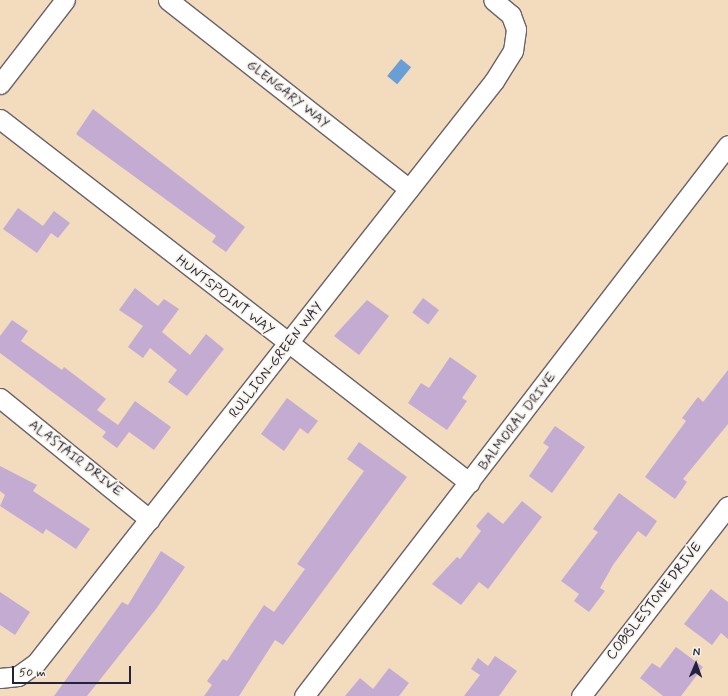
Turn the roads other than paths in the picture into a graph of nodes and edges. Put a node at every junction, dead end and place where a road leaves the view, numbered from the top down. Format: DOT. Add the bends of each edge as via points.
graph roads {
  1 [pos="65,0"];
  2 [pos="168,0"];
  3 [pos="493,0"];
  4 [pos="0,84"];
  5 [pos="0,119"];
  6 [pos="728,145"];
  7 [pos="409,189"];
  8 [pos="288,344"];
  9 [pos="0,398"];
  10 [pos="470,483"];
  11 [pos="728,506"];
  12 [pos="150,520"];
  13 [pos="0,678"];
  14 [pos="304,696"];
  15 [pos="581,696"];
  1 -- 4 [label="street"];
  2 -- 7 [label="street, GLENGARY WAY"];
  3 -- 7 [label="street, RULLION-GREEN WAY" via="511,15 516,29 508,60"];
  5 -- 8 [label="street, HUNTSPOINT WAY"];
  6 -- 10 [label="street, BALMORAL DRIVE"];
  7 -- 8 [label="street, RULLION-GREEN WAY"];
  8 -- 10 [label="street, HUNTSPOINT WAY"];
  8 -- 12 [label="street, RULLION-GREEN WAY"];
  9 -- 12 [label="street, ALASTAIR DRIVE"];
  10 -- 14 [label="street, BALMORAL DRIVE"];
  11 -- 15 [label="street, COBBLESTONE DRIVE"];
  12 -- 13 [label="street, RULLION-GREEN WAY" via="36,663 18,676"];
}
